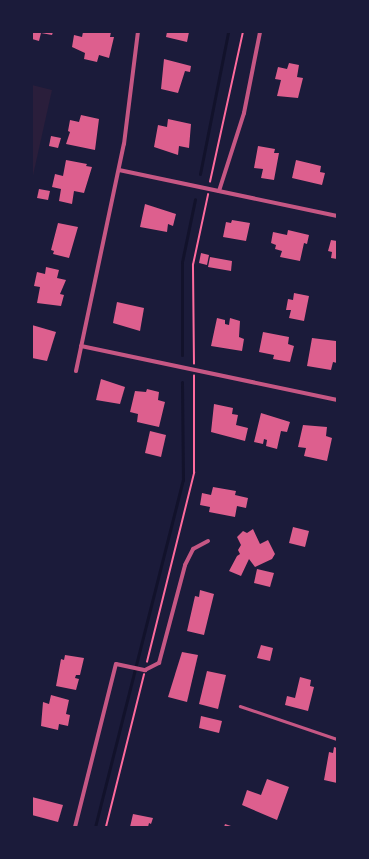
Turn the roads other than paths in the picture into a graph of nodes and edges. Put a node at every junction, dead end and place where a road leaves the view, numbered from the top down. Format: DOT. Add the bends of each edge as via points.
graph roads {
  1 [pos="138,32"];
  2 [pos="260,32"];
  3 [pos="119,170"];
  4 [pos="219,191"];
  5 [pos="337,216"];
  6 [pos="81,346"];
  7 [pos="76,371"];
  8 [pos="337,400"];
  9 [pos="208,541"];
  10 [pos="240,706"];
  11 [pos="337,739"];
  12 [pos="75,827"];
  1 -- 3 [label="street"];
  2 -- 4 [label="street" via="244,113"];
  3 -- 4 [label="street"];
  3 -- 6 [label="street"];
  4 -- 5 [label="street"];
  6 -- 7 [label="street"];
  6 -- 8 [label="street"];
  9 -- 12 [label="street" via="193,549 185,565 161,659 155,666 143,669 116,664"];
  10 -- 11 [label="lane"];
}
